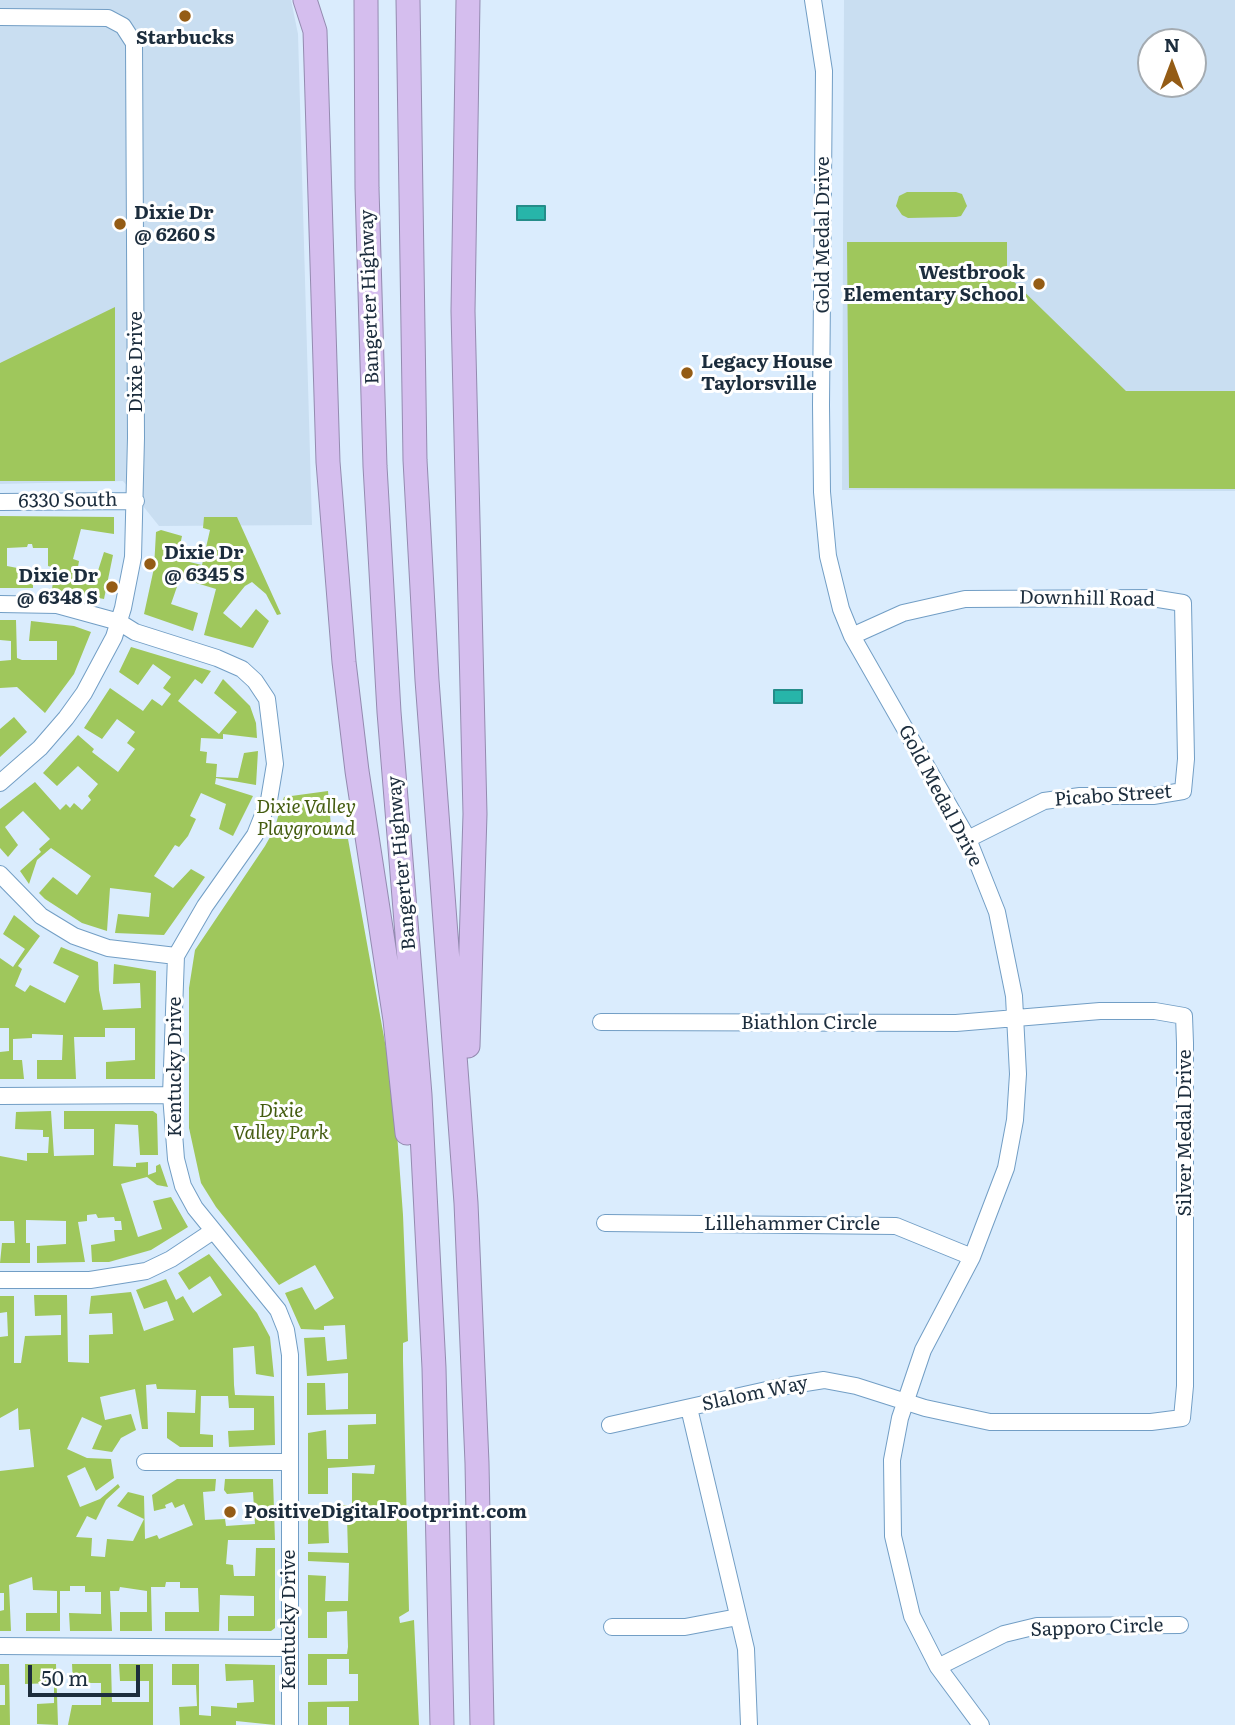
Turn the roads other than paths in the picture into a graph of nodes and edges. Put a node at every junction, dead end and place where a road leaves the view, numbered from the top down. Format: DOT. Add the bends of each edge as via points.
graph roads {
  1 [pos="305,0"];
  2 [pos="325,0"];
  3 [pos="455,0"];
  4 [pos="468,0"];
  5 [pos="813,0"];
  6 [pos="366,2"];
  7 [pos="408,3"];
  8 [pos="0,16"];
  9 [pos="314,31"];
  10 [pos="467,32"];
  11 [pos="136,501"];
  12 [pos="0,502"];
  13 [pos="0,604"];
  14 [pos="119,622"];
  15 [pos="852,636"];
  16 [pos="0,783"];
  17 [pos="1183,791"];
  18 [pos="968,839"];
  19 [pos="0,874"];
  20 [pos="176,956"];
  21 [pos="1016,1018"];
  22 [pos="601,1022"];
  23 [pos="171,1095"];
  24 [pos="0,1096"];
  25 [pos="461,1122"];
  26 [pos="605,1223"];
  27 [pos="213,1231"];
  28 [pos="972,1257"];
  29 [pos="0,1280"];
  30 [pos="905,1401"];
  31 [pos="689,1408"];
  32 [pos="1181,1418"];
  33 [pos="610,1426"];
  34 [pos="145,1462"];
  35 [pos="289,1462"];
  36 [pos="437,1499"];
  37 [pos="738,1617"];
  38 [pos="1180,1625"];
  39 [pos="612,1627"];
  40 [pos="0,1646"];
  41 [pos="288,1647"];
  42 [pos="938,1667"];
  43 [pos="290,1725"];
  44 [pos="442,1725"];
  45 [pos="481,1725"];
  46 [pos="749,1725"];
  47 [pos="981,1725"];
  1 -- 9 [label="highway"];
  2 -- 9 [label="highway"];
  3 -- 10 [label="highway"];
  4 -- 10 [label="highway"];
  5 -- 15 [label="street, Gold Medal Drive" via="824,71 824,525 835,586"];
  6 -- 36 [label="highway, Bangerter Highway" via="375,466 389,712 420,1095"];
  7 -- 25 [label="highway, Bangerter Highway" via="415,460"];
  8 -- 11 [label="street, Dixie Drive" via="108,18 123,26 134,43"];
  9 -- 36 [label="highway" via="328,462 344,662 401,1062 420,1355"];
  10 -- 25 [label="highway" via="463,311 475,868"];
  11 -- 12 [label="street, 6330 South"];
  11 -- 14 [label="street, Dixie Drive" via="133,558"];
  13 -- 14 [label="street, Kentucky Drive" via="57,605"];
  14 -- 16 [label="street, Dixie Drive" via="100,666 66,718"];
  14 -- 20 [label="street, Kentucky Drive" via="135,632 242,669 267,699 272,727 275,764 269,800 255,835"];
  15 -- 17 [label="street, Downhill Road" via="903,613 965,598 1152,598 1183,604"];
  15 -- 18 [label="street, Gold Medal Drive"];
  17 -- 18 [label="street, Picabo Street" via="1044,801"];
  18 -- 21 [label="street, Gold Medal Drive" via="997,912"];
  19 -- 20 [label="street" via="41,916 74,936 108,948"];
  20 -- 23 [label="street, Kentucky Drive"];
  21 -- 22 [label="street, Biathlon Circle" via="956,1023"];
  21 -- 28 [label="street, Gold Medal Drive" via="1015,1120 1006,1168"];
  21 -- 32 [label="street, Silver Medal Drive" via="1100,1011 1184,1016 1185,1386"];
  23 -- 24 [label="street"];
  23 -- 27 [label="street, Kentucky Drive" via="183,1186"];
  25 -- 45 [label="highway, Bangerter Highway" via="475,1408"];
  26 -- 28 [label="street, Lillehammer Circle" via="897,1226"];
  27 -- 29 [label="street" via="146,1271 90,1280"];
  27 -- 35 [label="street, Kentucky Drive" via="278,1310 286,1330"];
  28 -- 30 [label="street, Gold Medal Drive" via="923,1350"];
  30 -- 31 [label="street, Slalom Way" via="824,1380"];
  30 -- 32 [label="street, Slalom Way" via="990,1422"];
  30 -- 42 [label="street, Gold Medal Drive" via="892,1460 893,1536 912,1616"];
  31 -- 33 [label="street"];
  31 -- 37 [label="street, Slalom Way"];
  34 -- 35 [label="street"];
  35 -- 41 [label="street, Kentucky Drive"];
  36 -- 44 [label="highway, Bangerter Highway"];
  37 -- 39 [label="street" via="685,1627"];
  37 -- 46 [label="street, Slalom Way" via="749,1672"];
  38 -- 42 [label="street, Sapporo Circle" via="1037,1626 1004,1634"];
  40 -- 41 [label="street"];
  41 -- 43 [label="street, Kentucky Drive"];
  42 -- 47 [label="street, Gold Medal Drive"];
}
